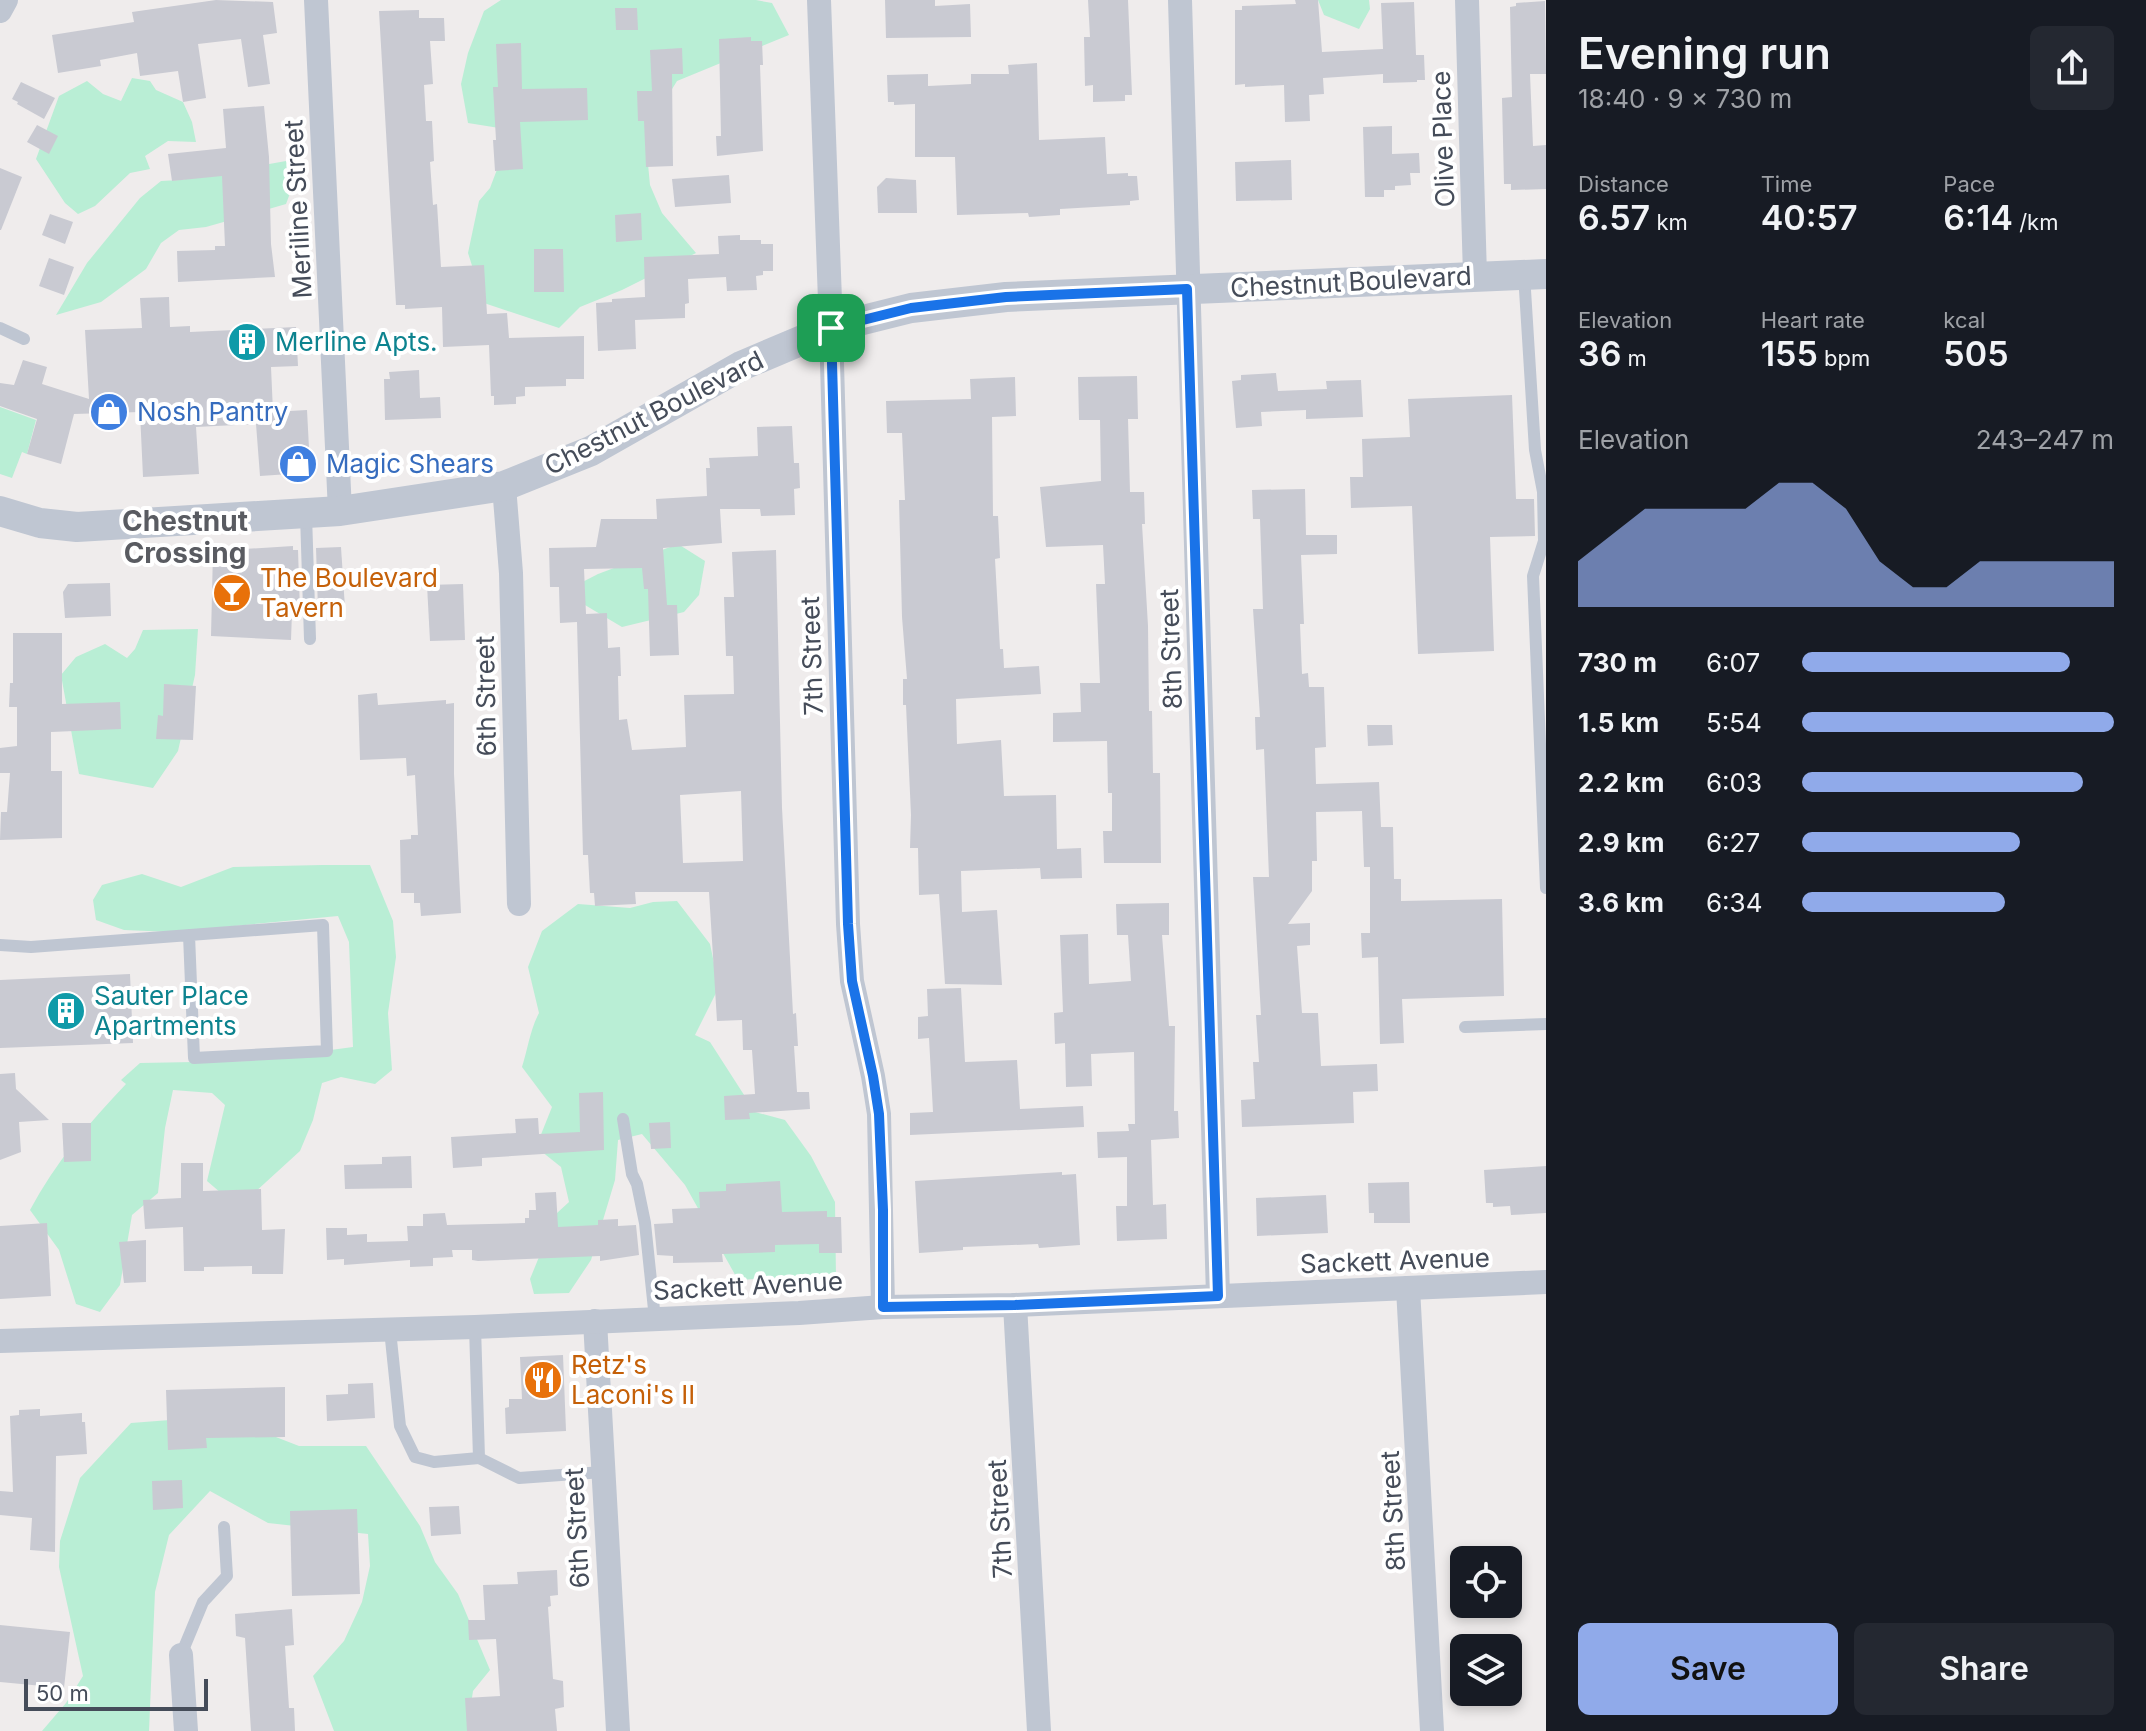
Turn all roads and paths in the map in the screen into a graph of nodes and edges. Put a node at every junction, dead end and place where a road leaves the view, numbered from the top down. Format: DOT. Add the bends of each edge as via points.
graph roads {
  1 [pos="6,0"];
  2 [pos="316,0"];
  3 [pos="819,0"];
  4 [pos="1180,0"];
  5 [pos="1467,0"];
  6 [pos="0,11"];
  7 [pos="1535,274"];
  8 [pos="1475,276"];
  9 [pos="1187,289"];
  10 [pos="0,328"];
  11 [pos="831,328"];
  12 [pos="24,339"];
  13 [pos="504,486"];
  14 [pos="0,511"];
  15 [pos="340,511"];
  16 [pos="306,513"];
  17 [pos="310,639"];
  18 [pos="1546,888"];
  19 [pos="519,904"];
  20 [pos="189,935"];
  21 [pos="0,945"];
  22 [pos="1546,1024"];
  23 [pos="1465,1027"];
  24 [pos="623,1119"];
  25 [pos="1546,1282"];
  26 [pos="1408,1288"];
  27 [pos="1218,1296"];
  28 [pos="1015,1305"];
  29 [pos="883,1307"];
  30 [pos="655,1319"];
  31 [pos="595,1321"];
  32 [pos="475,1327"];
  33 [pos="390,1330"];
  34 [pos="0,1341"];
  35 [pos="479,1458"];
  36 [pos="603,1472"];
  37 [pos="224,1527"];
  38 [pos="181,1655"];
  39 [pos="186,1731"];
  40 [pos="618,1731"];
  41 [pos="1039,1731"];
  42 [pos="1432,1731"];
  1 -- 6 [label="street"];
  2 -- 15 [label="street, Meriline Street"];
  3 -- 11 [label="street, 7th Street"];
  4 -- 9 [label="street, 8th Street"];
  5 -- 8 [label="street, Olive Place"];
  7 -- 8 [label="street, Chestnut Boulevard"];
  7 -- 18 [label="lane" via="1535,450 1544,541 1533,576"];
  8 -- 9 [label="street, Chestnut Boulevard"];
  9 -- 11 [label="street, Chestnut Boulevard" via="1006,297 911,308"];
  9 -- 27 [label="street, 8th Street"];
  10 -- 12 [label="lane"];
  11 -- 13 [label="street, Chestnut Boulevard" via="741,366 591,451"];
  11 -- 29 [label="street, 7th Street" via="848,924 852,981 879,1114"];
  13 -- 15 [label="street, Chestnut Boulevard"];
  13 -- 19 [label="street, 6th Street"];
  14 -- 16 [label="street, Chestnut Boulevard" via="77,527"];
  15 -- 16 [label="street, Chestnut Boulevard"];
  16 -- 17 [label="lane"];
  20 -- 20 [label="lane" via="323,925 327,1051 194,1058"];
  20 -- 21 [label="lane"];
  22 -- 23 [label="lane"];
  24 -- 30 [label="lane" via="645,1223"];
  25 -- 26 [label="street, Sackett Avenue"];
  26 -- 27 [label="street, Sackett Avenue"];
  26 -- 42 [label="street, 8th Street"];
  27 -- 28 [label="street, Sackett Avenue"];
  28 -- 29 [label="street, Sackett Avenue"];
  28 -- 41 [label="street, 7th Street"];
  29 -- 30 [label="street, Sackett Avenue"];
  30 -- 31 [label="street, Sackett Avenue"];
  31 -- 32 [label="street, Sackett Avenue"];
  31 -- 36 [label="street, 6th Street"];
  32 -- 33 [label="street, Sackett Avenue"];
  32 -- 35 [label="lane"];
  33 -- 34 [label="street, Sackett Avenue"];
  33 -- 35 [label="lane" via="400,1426 415,1457 434,1462"];
  35 -- 36 [label="lane" via="519,1478"];
  36 -- 40 [label="street, 6th Street"];
  37 -- 38 [label="lane" via="227,1576 203,1602"];
  38 -- 39 [label="street"];
}
